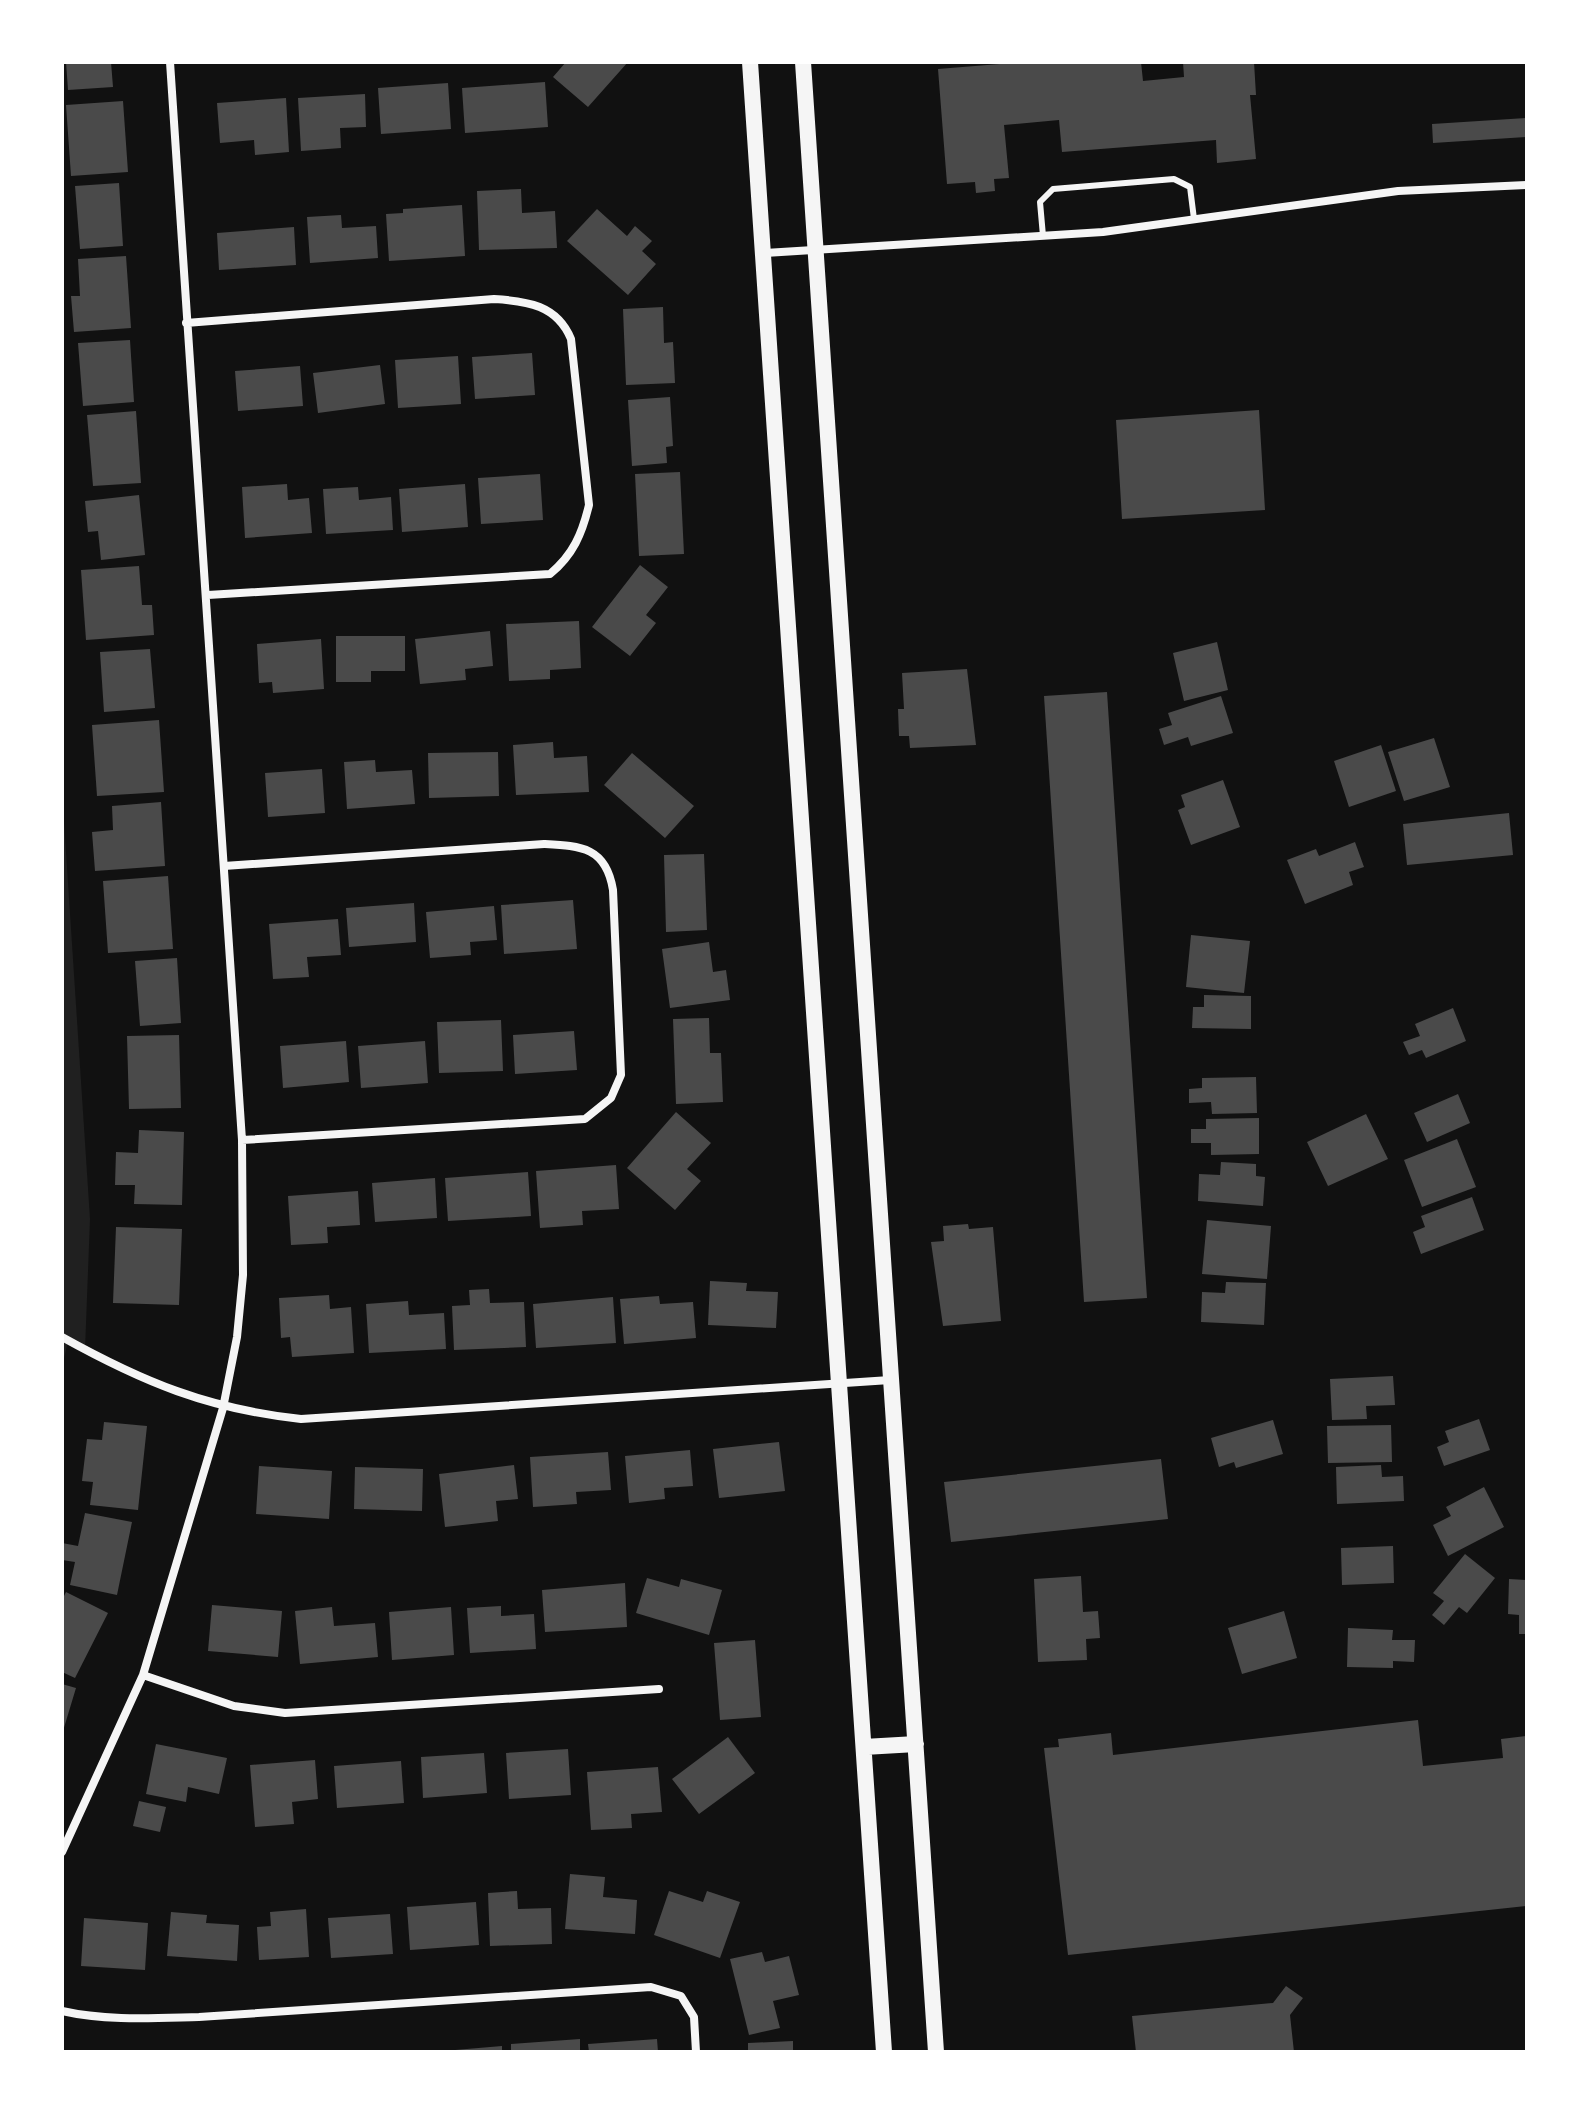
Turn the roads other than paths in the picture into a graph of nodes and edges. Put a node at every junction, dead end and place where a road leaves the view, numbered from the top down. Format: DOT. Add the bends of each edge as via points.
graph roads {
  1 [pos="170,62"];
  2 [pos="750,62"];
  3 [pos="803,62"];
  4 [pos="1527,185"];
  5 [pos="1194,219"];
  6 [pos="1043,236"];
  7 [pos="815,250"];
  8 [pos="765,253"];
  9 [pos="186,323"];
  10 [pos="208,595"];
  11 [pos="224,866"];
  12 [pos="242,1140"];
  13 [pos="62,1337"];
  14 [pos="891,1380"];
  15 [pos="841,1382"];
  16 [pos="223,1408"];
  17 [pos="143,1675"];
  18 [pos="659,1689"];
  19 [pos="916,1744"];
  20 [pos="864,1747"];
  21 [pos="62,1852"];
  22 [pos="62,2011"];
  23 [pos="696,2052"];
  24 [pos="884,2052"];
  25 [pos="936,2052"];
  1 -- 9 [label="street"];
  2 -- 8 [label="main road"];
  3 -- 7 [label="main road"];
  4 -- 5 [label="street" via="1398,191"];
  5 -- 6 [label="street"];
  5 -- 6 [label="lane" via="1190,187 1174,179 1053,189 1040,202"];
  6 -- 7 [label="street"];
  7 -- 8 [label="street"];
  7 -- 14 [label="main road"];
  8 -- 15 [label="main road"];
  9 -- 10 [label="street"];
  9 -- 10 [label="street" via="494,299 525,301 551,312 564,322 571,339 589,505 583,532 566,561 550,574"];
  10 -- 11 [label="street"];
  11 -- 12 [label="street"];
  11 -- 12 [label="street" via="544,844 586,849 610,870 617,968 621,1075 611,1098 585,1119"];
  12 -- 16 [label="street" via="243,1275"];
  13 -- 16 [label="street" via="125,1371"];
  14 -- 15 [label="street"];
  14 -- 19 [label="main road"];
  15 -- 16 [label="street" via="368,1417 301,1419"];
  15 -- 20 [label="main road"];
  16 -- 17 [label="street"];
  17 -- 18 [label="street" via="234,1706 285,1713"];
  17 -- 21 [label="street"];
  19 -- 20 [label="main road"];
  19 -- 25 [label="main road"];
  20 -- 24 [label="main road"];
  22 -- 23 [label="street" via="146,2019 651,1987 681,1996 694,2017"];
}
